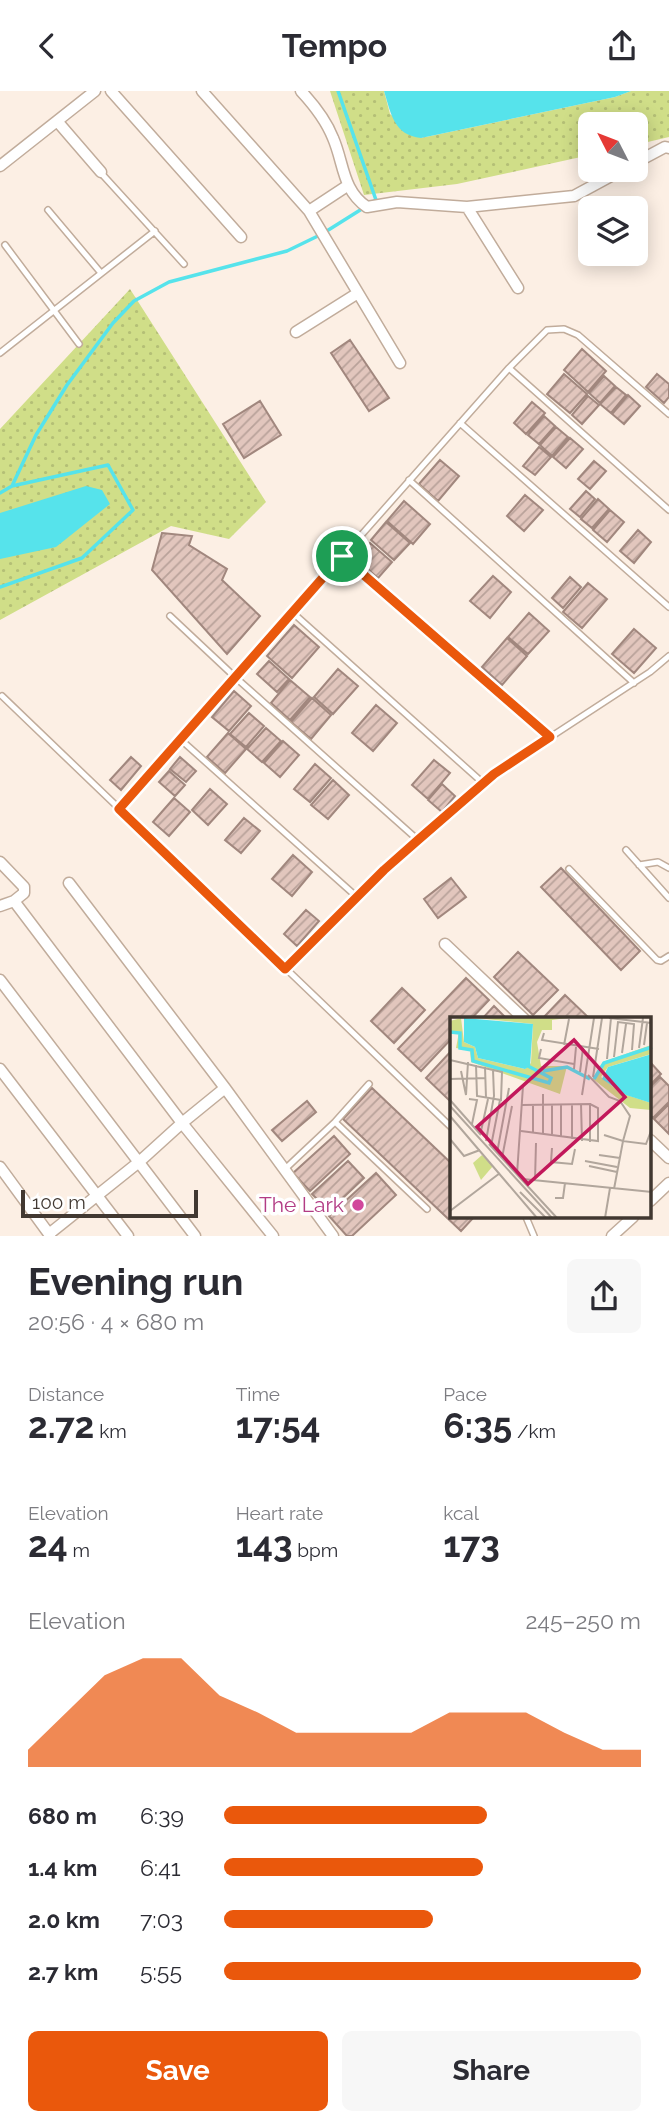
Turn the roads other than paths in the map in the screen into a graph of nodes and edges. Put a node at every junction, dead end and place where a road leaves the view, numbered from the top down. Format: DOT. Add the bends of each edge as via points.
graph roads {
  1 [pos="95,91"];
  2 [pos="111,91"];
  3 [pos="202,91"];
  4 [pos="301,91"];
  5 [pos="57,121"];
  6 [pos="669,148"];
  7 [pos="648,156"];
  8 [pos="0,166"];
  9 [pos="101,172"];
  10 [pos="600,182"];
  11 [pos="347,186"];
  12 [pos="467,207"];
  13 [pos="48,210"];
  14 [pos="309,211"];
  15 [pos="155,231"];
  16 [pos="242,237"];
  17 [pos="5,245"];
  18 [pos="184,264"];
  19 [pos="101,273"];
  20 [pos="518,288"];
  21 [pos="358,293"];
  22 [pos="54,311"];
  23 [pos="296,333"];
  24 [pos="0,340"];
  25 [pos="79,344"];
  26 [pos="6,348"];
  27 [pos="0,353"];
  28 [pos="400,363"];
  29 [pos="509,368"];
  30 [pos="669,414"];
  31 [pos="460,423"];
  32 [pos="410,480"];
  33 [pos="669,510"];
  34 [pos="342,556"];
  35 [pos="669,607"];
  36 [pos="292,612"];
  37 [pos="170,616"];
  38 [pos="669,656"];
  39 [pos="235,677"];
  40 [pos="634,683"];
  41 [pos="2,696"];
  42 [pos="550,737"];
  43 [pos="180,739"];
  44 [pos="484,783"];
  45 [pos="119,809"];
  46 [pos="418,840"];
  47 [pos="626,850"];
  48 [pos="0,862"];
  49 [pos="639,865"];
  50 [pos="669,868"];
  51 [pos="569,869"];
  52 [pos="69,883"];
  53 [pos="357,897"];
  54 [pos="669,898"];
  55 [pos="14,901"];
  56 [pos="0,906"];
  57 [pos="445,944"];
  58 [pos="669,956"];
  59 [pos="285,969"];
  60 [pos="0,980"];
  61 [pos="522,1017"];
  62 [pos="0,1069"];
  63 [pos="369,1084"];
  64 [pos="225,1088"];
  65 [pos="335,1122"];
  66 [pos="182,1123"];
  67 [pos="450,1126"];
  68 [pos="652,1142"];
  69 [pos="669,1158"];
  70 [pos="139,1162"];
  71 [pos="0,1167"];
  72 [pos="284,1170"];
  73 [pos="669,1183"];
  74 [pos="97,1195"];
  75 [pos="652,1199"];
  76 [pos="427,1209"];
  77 [pos="527,1219"];
  78 [pos="631,1219"];
  79 [pos="50,1235"];
  80 [pos="128,1236"];
  81 [pos="195,1236"];
  82 [pos="273,1236"];
  83 [pos="333,1236"];
  84 [pos="534,1236"];
  85 [pos="612,1236"];
  1 -- 5 [label="street"];
  2 -- 16 [label="street"];
  3 -- 14 [label="street"];
  4 -- 11 [label="street" via="318,109 333,138"];
  5 -- 8 [label="street"];
  5 -- 9 [label="street"];
  6 -- 7 [label="street"];
  9 -- 15 [label="lane"];
  10 -- 12 [label="street" via="574,196"];
  11 -- 12 [label="street" via="367,207 397,202"];
  11 -- 14 [label="street"];
  12 -- 20 [label="street"];
  13 -- 19 [label="lane"];
  14 -- 21 [label="street"];
  15 -- 18 [label="lane"];
  15 -- 19 [label="lane"];
  17 -- 22 [label="lane"];
  19 -- 22 [label="lane"];
  21 -- 23 [label="street"];
  21 -- 28 [label="street"];
  22 -- 25 [label="lane"];
  22 -- 26 [label="lane"];
  24 -- 26 [label="lane"];
  26 -- 27 [label="lane"];
  29 -- 30 [label="lane" via="547,330 564,329 578,335"];
  29 -- 31 [label="lane"];
  29 -- 33 [label="lane"];
  31 -- 32 [label="lane"];
  31 -- 35 [label="lane"];
  32 -- 34 [label="lane"];
  32 -- 40 [label="lane"];
  34 -- 36 [label="lane"];
  34 -- 42 [label="lane"];
  36 -- 39 [label="lane"];
  36 -- 44 [label="lane"];
  37 -- 39 [label="lane"];
  38 -- 40 [label="lane"];
  39 -- 43 [label="lane"];
  39 -- 46 [label="lane"];
  40 -- 42 [label="lane"];
  41 -- 45 [label="lane"];
  42 -- 44 [label="lane"];
  43 -- 45 [label="lane"];
  43 -- 53 [label="lane"];
  44 -- 46 [label="lane"];
  45 -- 59 [label="lane"];
  46 -- 53 [label="lane"];
  47 -- 49 [label="lane"];
  48 -- 55 [label="street" via="24,887"];
  49 -- 50 [label="lane" via="658,862"];
  49 -- 54 [label="lane"];
  51 -- 58 [label="lane" via="657,960"];
  52 -- 64 [label="street"];
  53 -- 59 [label="lane"];
  55 -- 56 [label="street"];
  55 -- 66 [label="street"];
  57 -- 61 [label="street"];
  59 -- 67 [label="lane"];
  60 -- 70 [label="street"];
  62 -- 74 [label="street"];
  63 -- 65 [label="lane"];
  64 -- 66 [label="street"];
  64 -- 72 [label="street"];
  65 -- 72 [label="lane"];
  65 -- 76 [label="lane"];
  66 -- 70 [label="street"];
  66 -- 82 [label="street"];
  68 -- 69 [label="street"];
  70 -- 74 [label="street"];
  70 -- 81 [label="street"];
  71 -- 79 [label="street"];
  72 -- 83 [label="street"];
  73 -- 75 [label="street"];
  74 -- 79 [label="street"];
  74 -- 80 [label="street"];
  77 -- 84 [label="lane"];
  78 -- 85 [label="street"];
}
